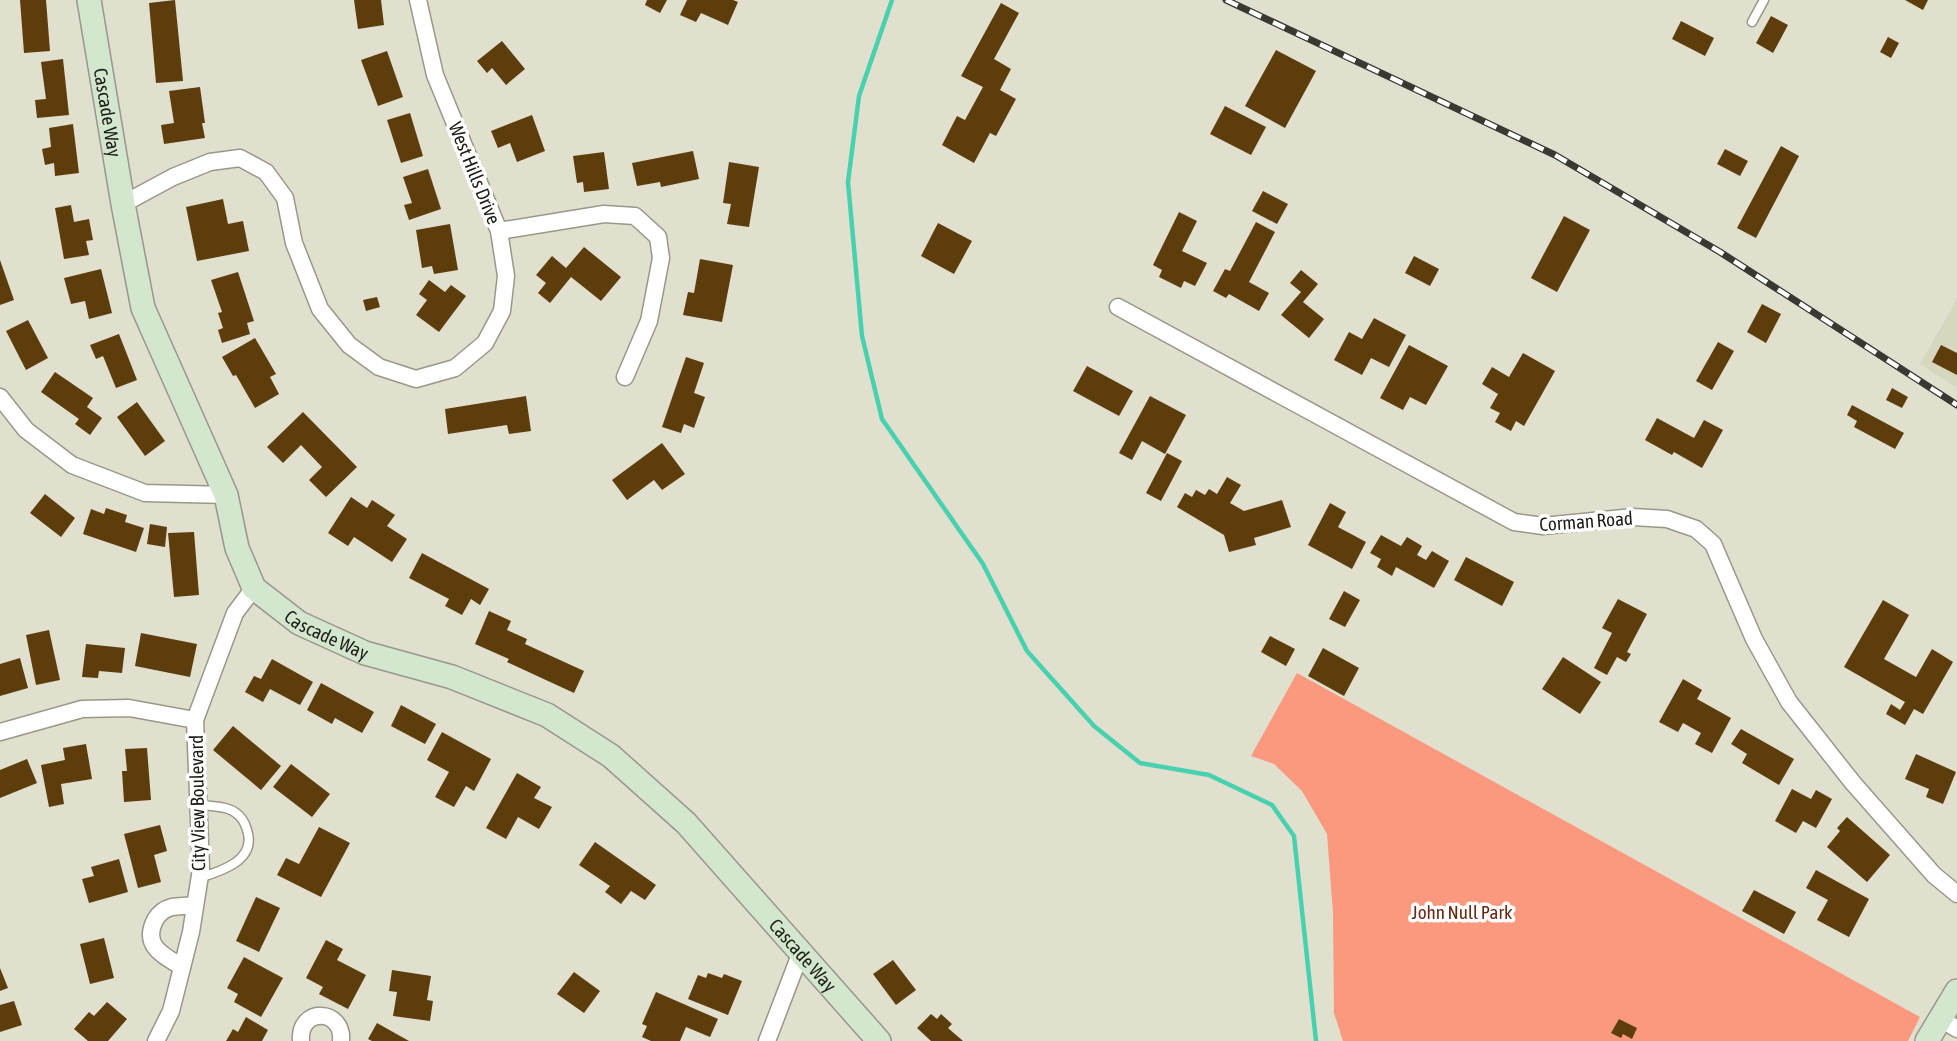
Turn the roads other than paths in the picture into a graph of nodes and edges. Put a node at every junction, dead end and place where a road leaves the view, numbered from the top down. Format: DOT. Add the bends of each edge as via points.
graph roads {
  1 [pos="89,0"];
  2 [pos="418,0"];
  3 [pos="1763,0"];
  4 [pos="1752,22"];
  5 [pos="123,204"];
  6 [pos="499,231"];
  7 [pos="1118,307"];
  8 [pos="625,377"];
  9 [pos="0,397"];
  10 [pos="226,495"];
  11 [pos="254,588"];
  12 [pos="195,720"];
  13 [pos="0,732"];
  14 [pos="198,804"];
  15 [pos="200,878"];
  16 [pos="1957,894"];
  17 [pos="195,905"];
  18 [pos="801,952"];
  19 [pos="182,967"];
  20 [pos="1957,991"];
  21 [pos="1949,1024"];
  22 [pos="156,1041"];
  23 [pos="300,1041"];
  24 [pos="341,1041"];
  25 [pos="767,1041"];
  26 [pos="878,1041"];
  27 [pos="1927,1041"];
  1 -- 5 [label="street, Cascade Way"];
  2 -- 6 [label="street, West Hills Drive" via="435,75"];
  3 -- 4 [label="lane"];
  5 -- 6 [label="street, West Hills Drive" via="210,162 240,158 266,172 285,198 294,243 320,309 349,345 379,367 416,379 455,368 485,343 502,311 506,276"];
  5 -- 10 [label="street, Cascade Way" via="143,308"];
  6 -- 8 [label="street" via="604,214 635,216 658,237 661,258 649,321"];
  7 -- 16 [label="street, Corman Road" via="1514,522 1543,526 1633,517 1667,519 1696,529 1713,544 1754,639 1790,702 1853,783 1934,875"];
  9 -- 10 [label="street" via="26,430 72,465 145,493"];
  10 -- 11 [label="street, Cascade Way" via="237,548"];
  11 -- 12 [label="street, City View Boulevard" via="235,613"];
  11 -- 18 [label="street, Cascade Way" via="299,623 365,653 452,677 547,715 611,756 686,823"];
  12 -- 13 [label="street" via="129,708 82,709"];
  12 -- 14 [label="street, City View Boulevard"];
  14 -- 15 [label="street, City View Boulevard"];
  14 -- 15 [label="lane" via="228,809 244,820 250,839 246,854 226,869"];
  15 -- 17 [label="street, City View Boulevard"];
  17 -- 19 [label="street, City View Boulevard"];
  17 -- 19 [label="street" via="159,914 151,929 151,941 161,954"];
  18 -- 25 [label="street"];
  18 -- 26 [label="street, Cascade Way"];
  19 -- 22 [label="street, City View Boulevard" via="171,1011"];
  20 -- 21 [label="street"];
  21 -- 27 [label="street"];
  23 -- 24 [label="street" via="306,1021 327,1016 338,1024"];
}
